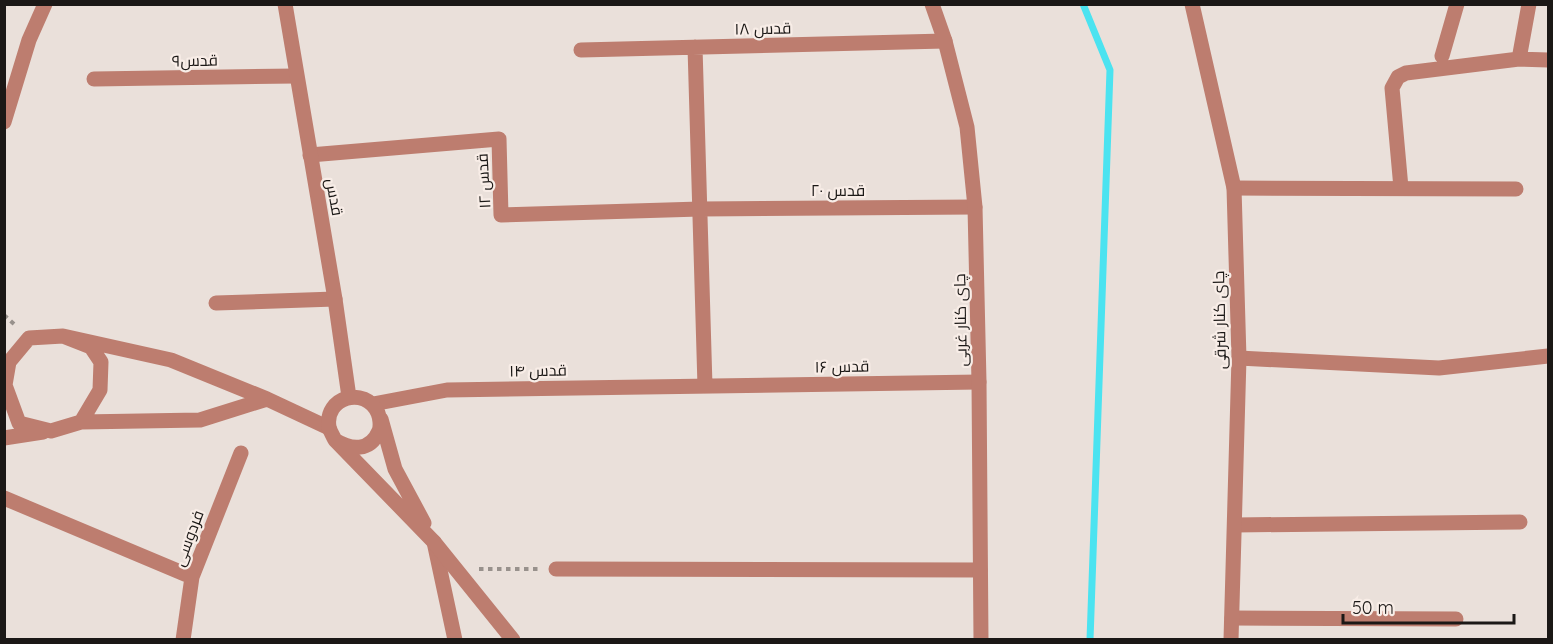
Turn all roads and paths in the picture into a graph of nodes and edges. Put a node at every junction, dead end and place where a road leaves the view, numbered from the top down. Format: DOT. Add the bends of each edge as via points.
graph roads {
  1 [pos="45,4"];
  2 [pos="285,4"];
  3 [pos="932,4"];
  4 [pos="1192,4"];
  5 [pos="1457,4"];
  6 [pos="1529,4"];
  7 [pos="945,41"];
  8 [pos="695,47"];
  9 [pos="581,50"];
  10 [pos="1442,56"];
  11 [pos="1519,59"];
  12 [pos="1548,60"];
  13 [pos="296,76"];
  14 [pos="94,80"];
  15 [pos="4,122"];
  16 [pos="310,155"];
  17 [pos="1234,188"];
  18 [pos="1401,188"];
  19 [pos="1516,189"];
  20 [pos="975,207"];
  21 [pos="700,209"];
  22 [pos="334,299"];
  23 [pos="216,303"];
  24 [pos="63,336"];
  25 [pos="1548,356"];
  26 [pos="1239,358"];
  27 [pos="7,365"];
  28 [pos="979,382"];
  29 [pos="705,386"];
  30 [pos="349,397"];
  31 [pos="267,399"];
  32 [pos="377,410"];
  33 [pos="81,422"];
  34 [pos="51,431"];
  35 [pos="332,434"];
  36 [pos="4,438"];
  37 [pos="241,453"];
  38 [pos="4,498"];
  39 [pos="1520,522"];
  40 [pos="1235,525"];
  41 [pos="434,542"];
  42 [pos="455,569"];
  43 [pos="556,569"];
  44 [pos="980,570"];
  45 [pos="192,577"];
  46 [pos="1232,618"];
  47 [pos="1456,619"];
  48 [pos="183,639"];
  49 [pos="455,639"];
  50 [pos="513,639"];
  51 [pos="981,639"];
  52 [pos="1231,639"];
  1 -- 15 [label="street" via="28,40"];
  2 -- 13 [label="street, قدس"];
  3 -- 7 [label="street, چای کنار غربی"];
  4 -- 17 [label="street, چای کنار شرقی"];
  5 -- 10 [label="street"];
  6 -- 11 [label="street"];
  7 -- 8 [label="street, قدس ۱۸"];
  7 -- 20 [label="street, چای کنار غربی" via="967,127"];
  8 -- 9 [label="street, قدس ۱۸"];
  8 -- 21 [label="street"];
  11 -- 12 [label="street"];
  11 -- 18 [label="street" via="1398,77 1392,88"];
  13 -- 14 [label="street, قدس۹"];
  13 -- 16 [label="street, قدس"];
  16 -- 21 [label="street, قدس ۱۲" via="499,139 501,215"];
  16 -- 22 [label="street, قدس"];
  17 -- 18 [label="street"];
  17 -- 26 [label="street, چای کنار شرقی"];
  18 -- 19 [label="street"];
  20 -- 21 [label="street, قدس ۲۰"];
  20 -- 28 [label="street, چای کنار غربی"];
  21 -- 29 [label="street"];
  22 -- 23 [label="street"];
  22 -- 30 [label="street, قدس"];
  24 -- 27 [label="street" via="28,339"];
  24 -- 31 [label="street" via="171,360"];
  24 -- 33 [label="street" via="90,347 101,362 100,390"];
  25 -- 26 [label="street" via="1439,368"];
  26 -- 40 [label="street, چای کنار شرقی"];
  27 -- 34 [label="street" via="6,385 19,423"];
  28 -- 29 [label="street, قدس ۱۶"];
  28 -- 44 [label="street, چای کنار غربی"];
  29 -- 32 [label="street, قدس ۱۴" via="447,390"];
  30 -- 32 [label="street" via="362,397"];
  30 -- 35 [label="street" via="337,403 329,415"];
  31 -- 33 [label="street" via="200,420"];
  31 -- 35 [label="street"];
  32 -- 35 [label="street" via="380,429 372,441 360,447 347,447"];
  32 -- 41 [label="street" via="395,469"];
  33 -- 34 [label="street"];
  34 -- 36 [label="street"];
  35 -- 41 [label="street"];
  37 -- 45 [label="street, فردوسی"];
  38 -- 45 [label="street"];
  39 -- 40 [label="street"];
  40 -- 46 [label="street, چای کنار شرقی"];
  41 -- 42 [label="street"];
  41 -- 49 [label="street"];
  42 -- 43 [label="path"];
  42 -- 50 [label="street"];
  43 -- 44 [label="street"];
  44 -- 51 [label="street, چای کنار غربی"];
  45 -- 48 [label="street, فردوسی"];
  46 -- 47 [label="street"];
  46 -- 52 [label="street, چای کنار شرقی"];
}
